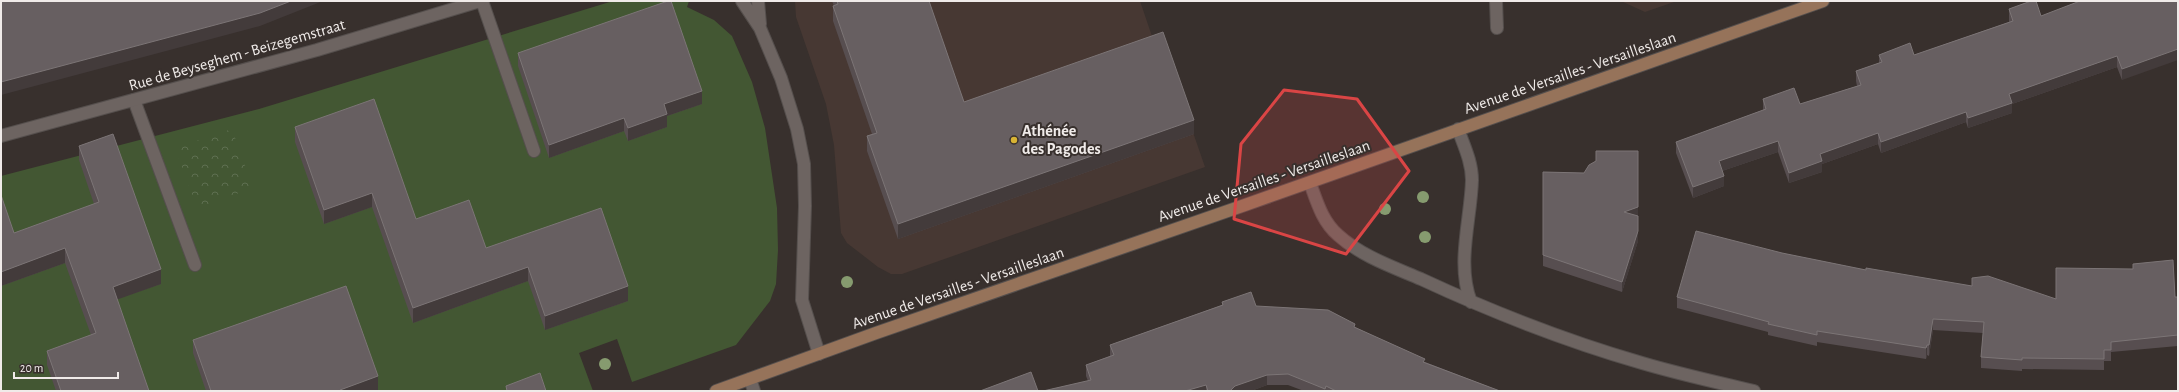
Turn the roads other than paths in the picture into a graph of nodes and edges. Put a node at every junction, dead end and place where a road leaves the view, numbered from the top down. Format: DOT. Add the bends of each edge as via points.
graph roads {
  1 [pos="481,1"];
  2 [pos="742,1"];
  3 [pos="758,1"];
  4 [pos="1496,1"];
  5 [pos="1823,1"];
  6 [pos="760,28"];
  7 [pos="1497,28"];
  8 [pos="134,100"];
  9 [pos="1458,129"];
  10 [pos="1,136"];
  11 [pos="534,151"];
  12 [pos="1310,183"];
  13 [pos="195,265"];
  14 [pos="1471,302"];
  15 [pos="819,354"];
  16 [pos="750,379"];
  17 [pos="716,391"];
  18 [pos="754,391"];
  19 [pos="1754,391"];
  1 -- 8 [label="street, Rue de Beyseghem - Beizegemstraat"];
  1 -- 11 [label="street"];
  2 -- 6 [label="street"];
  3 -- 6 [label="street"];
  4 -- 7 [label="street"];
  5 -- 9 [label="street, Avenue de Versailles - Versailleslaan"];
  6 -- 15 [label="street" via="792,110 801,150 805,206 802,300"];
  8 -- 10 [label="street, Rue de Beyseghem - Beizegemstraat"];
  8 -- 13 [label="street"];
  9 -- 12 [label="street, Avenue de Versailles - Versailleslaan"];
  9 -- 14 [label="street" via="1469,160 1472,179 1465,257 1466,287"];
  12 -- 14 [label="street" via="1329,227 1349,244"];
  12 -- 15 [label="street, Avenue de Versailles - Versailleslaan"];
  14 -- 19 [label="street" via="1634,361"];
  15 -- 16 [label="street, Avenue de Versailles - Versailleslaan"];
  16 -- 17 [label="street, Avenue de Versailles - Versailleslaan"];
  16 -- 18 [label="street"];
}
